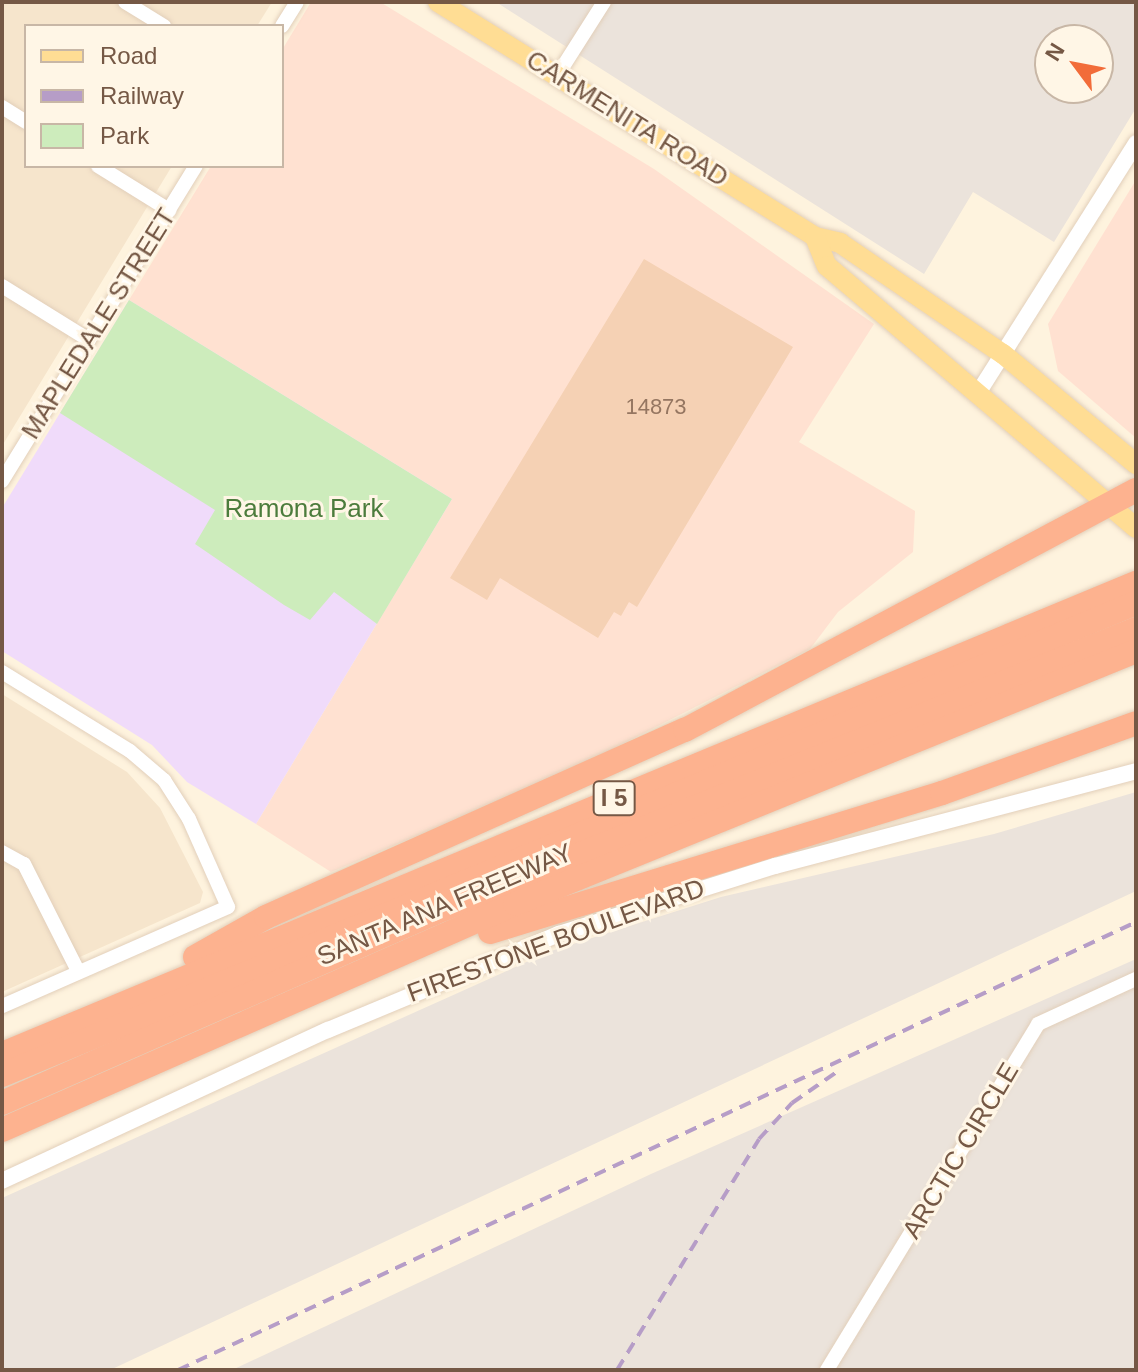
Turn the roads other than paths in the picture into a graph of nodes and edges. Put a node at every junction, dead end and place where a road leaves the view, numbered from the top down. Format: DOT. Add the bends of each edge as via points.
graph roads {
  1 [pos="125,2"];
  2 [pos="297,2"];
  3 [pos="438,2"];
  4 [pos="604,2"];
  5 [pos="161,24"];
  6 [pos="283,24"];
  7 [pos="557,76"];
  8 [pos="2,107"];
  9 [pos="24,121"];
  10 [pos="1136,143"];
  11 [pos="101,168"];
  12 [pos="195,168"];
  13 [pos="169,210"];
  14 [pos="815,237"];
  15 [pos="2,286"];
  16 [pos="89,340"];
  17 [pos="1003,354"];
  18 [pos="980,390"];
  19 [pos="1136,464"];
  20 [pos="4,473"];
  21 [pos="1136,490"];
  22 [pos="1107,505"];
  23 [pos="1136,528"];
  24 [pos="1136,583"];
  25 [pos="1136,603"];
  26 [pos="1136,629"];
  27 [pos="1136,651"];
  28 [pos="2,672"];
  29 [pos="1136,723"];
  30 [pos="1136,771"];
  31 [pos="2,852"];
  32 [pos="78,971"];
  33 [pos="1136,979"];
  34 [pos="2,1006"];
  35 [pos="92,1015"];
  36 [pos="254,1016"];
  37 [pos="2,1054"];
  38 [pos="2,1075"];
  39 [pos="2,1103"];
  40 [pos="2,1130"];
  41 [pos="2,1181"];
  42 [pos="827,1370"];
  1 -- 5 [label="street"];
  2 -- 6 [label="street"];
  3 -- 7 [label="main road, CARMENITA ROAD"];
  4 -- 7 [label="street"];
  7 -- 14 [label="main road, CARMENITA ROAD"];
  8 -- 9 [label="street"];
  10 -- 17 [label="street"];
  11 -- 13 [label="street"];
  12 -- 13 [label="street, MAPLEDALE STREET"];
  13 -- 16 [label="street, MAPLEDALE STREET"];
  14 -- 17 [label="main road, CARMENITA ROAD" via="840,243"];
  14 -- 18 [label="main road, CARMENITA ROAD" via="827,266"];
  15 -- 16 [label="street"];
  16 -- 20 [label="street, MAPLEDALE STREET"];
  17 -- 18 [label="street"];
  17 -- 19 [label="main road, CARMENITA ROAD"];
  18 -- 22 [label="main road, CARMENITA ROAD"];
  21 -- 22 [label="highway"];
  22 -- 23 [label="main road, CARMENITA ROAD"];
  22 -- 35 [label="highway" via="685,730 266,917"];
  24 -- 35 [label="highway, SANTA ANA FREEWAY / I 5"];
  25 -- 38 [label="highway"];
  26 -- 39 [label="highway" via="378,936"];
  27 -- 36 [label="highway, SANTA ANA FREEWAY / I 5"];
  28 -- 32 [label="street" via="130,751 164,780 189,819 228,907"];
  29 -- 36 [label="highway" via="1018,768 515,922 382,975"];
  30 -- 41 [label="street, FIRESTONE BOULEVARD" via="761,870 559,934 328,1030"];
  31 -- 32 [label="street" via="24,864"];
  32 -- 34 [label="street"];
  33 -- 42 [label="street, ARCTIC CIRCLE" via="1038,1024"];
  35 -- 37 [label="highway, SANTA ANA FREEWAY / I 5"];
  36 -- 40 [label="highway, SANTA ANA FREEWAY / I 5"];
}
